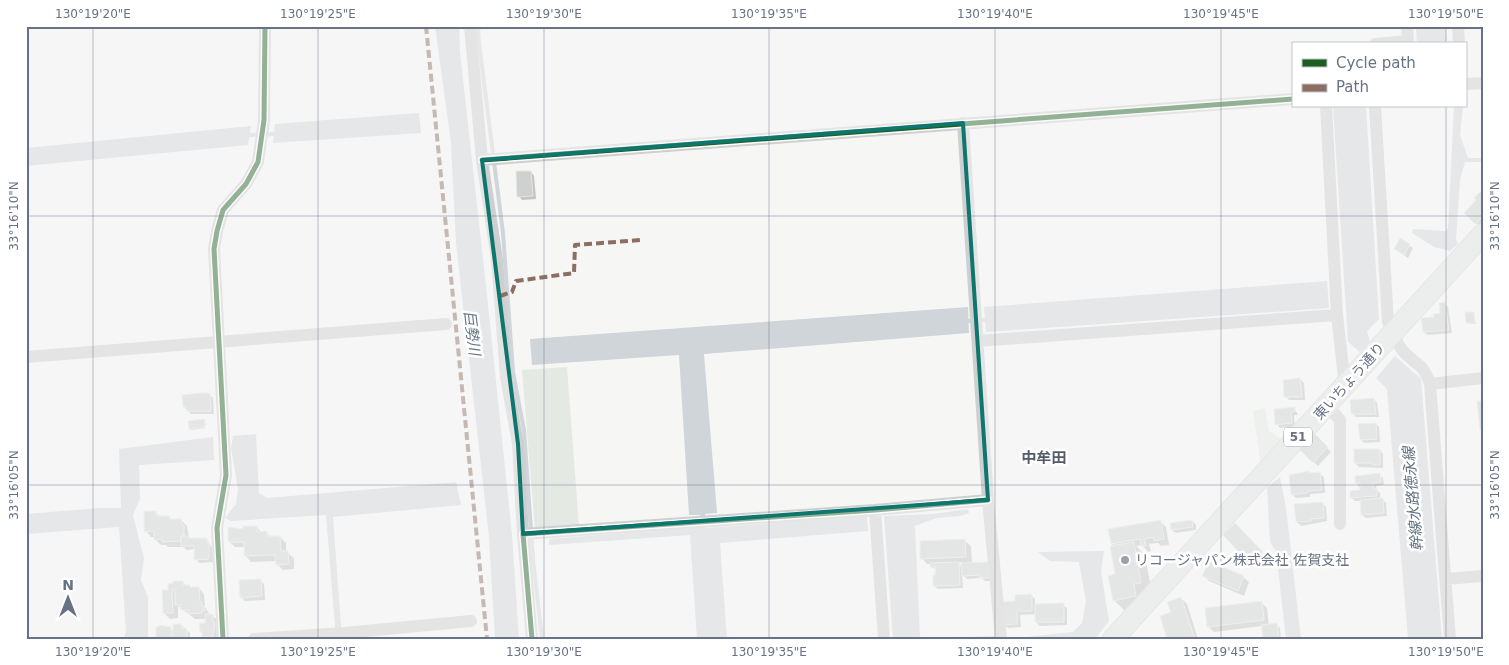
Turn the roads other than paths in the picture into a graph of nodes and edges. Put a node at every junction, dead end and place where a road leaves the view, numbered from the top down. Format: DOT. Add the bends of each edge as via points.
graph roads {
  1 [pos="264,26"];
  2 [pos="470,26"];
  3 [pos="1407,26"];
  4 [pos="1458,26"];
  5 [pos="1397,42"];
  6 [pos="1459,42"];
  7 [pos="1483,83"];
  8 [pos="1466,84"];
  9 [pos="1292,99"];
  10 [pos="1326,108"];
  11 [pos="1375,108"];
  12 [pos="963,123"];
  13 [pos="482,160"];
  14 [pos="1483,234"];
  15 [pos="1337,315"];
  16 [pos="446,324"];
  17 [pos="1392,334"];
  18 [pos="978,341"];
  19 [pos="218,342"];
  20 [pos="26,357"];
  21 [pos="1483,378"];
  22 [pos="1430,384"];
  23 [pos="1344,386"];
  24 [pos="1327,405"];
  25 [pos="988,500"];
  26 [pos="874,510"];
  27 [pos="1340,524"];
  28 [pos="528,534"];
  29 [pos="1483,576"];
  30 [pos="1446,579"];
  31 [pos="471,621"];
  32 [pos="223,639"];
  33 [pos="254,639"];
  34 [pos="532,639"];
  35 [pos="884,639"];
  36 [pos="1000,639"];
  37 [pos="1113,639"];
  38 [pos="1450,639"];
  1 -- 19 [label="street" via="264,120 258,162 246,184 223,210 216,231"];
  2 -- 13 [label="street"];
  3 -- 5 [label="street" via="1408,41"];
  4 -- 6 [label="street"];
  7 -- 8 [label="street"];
  9 -- 12 [label="street"];
  10 -- 15 [label="street"];
  11 -- 17 [label="street" via="1388,322"];
  12 -- 13 [label="street"];
  12 -- 18 [label="street"];
  13 -- 28 [label="street" via="498,260 506,377 518,444"];
  14 -- 17 [label="main road, 東いちょう通り / 51"];
  15 -- 18 [label="street"];
  15 -- 23 [label="street"];
  16 -- 19 [label="street"];
  17 -- 22 [label="street" via="1404,351 1426,370"];
  17 -- 23 [label="main road, 東いちょう通り / 51"];
  18 -- 25 [label="street"];
  19 -- 20 [label="street"];
  19 -- 32 [label="street" via="226,475 217,528"];
  21 -- 22 [label="street"];
  22 -- 30 [label="street"];
  23 -- 24 [label="main road, 東いちょう通り / 51"];
  24 -- 27 [label="street" via="1340,420"];
  24 -- 37 [label="main road, 東いちょう通り / 51"];
  25 -- 26 [label="street"];
  25 -- 36 [label="street"];
  26 -- 28 [label="street"];
  26 -- 35 [label="street"];
  28 -- 34 [label="street"];
  29 -- 30 [label="street"];
  30 -- 38 [label="street"];
  31 -- 33 [label="street"];
}
